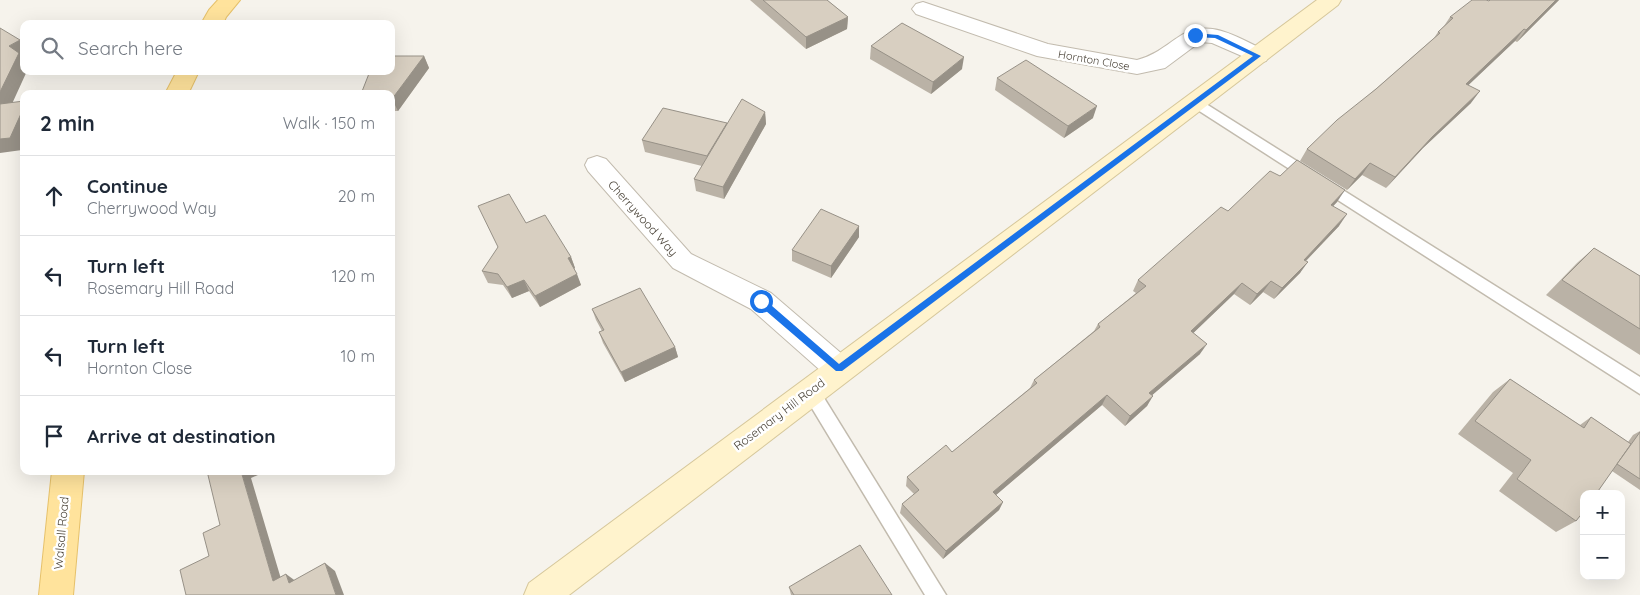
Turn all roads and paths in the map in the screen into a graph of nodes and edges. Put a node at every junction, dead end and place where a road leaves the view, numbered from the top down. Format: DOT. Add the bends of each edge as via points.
graph roads {
  1 [pos="230,0"];
  2 [pos="1331,0"];
  3 [pos="923,9"];
  4 [pos="214,20"];
  5 [pos="1258,56"];
  6 [pos="186,75"];
  7 [pos="178,90"];
  8 [pos="1195,102"];
  9 [pos="597,166"];
  10 [pos="839,369"];
  11 [pos="1640,386"];
  12 [pos="810,390"];
  13 [pos="68,475"];
  14 [pos="56,595"];
  15 [pos="541,595"];
  16 [pos="936,595"];
  1 -- 4 [label="main road"];
  2 -- 5 [label="main road, Rosemary Hill Road"];
  3 -- 5 [label="street, Hornton Close" via="1045,51 1136,67 1157,63 1195,35 1216,36"];
  5 -- 8 [label="main road, Rosemary Hill Road"];
  6 -- 7 [label="main road"];
  8 -- 10 [label="main road, Rosemary Hill Road"];
  8 -- 11 [label="lane"];
  9 -- 10 [label="street, Cherrywood Way" via="682,261 761,301"];
  10 -- 12 [label="main road, Rosemary Hill Road"];
  12 -- 15 [label="main road, Rosemary Hill Road"];
  12 -- 16 [label="lane"];
  13 -- 14 [label="main road, Walsall Road"];
}
